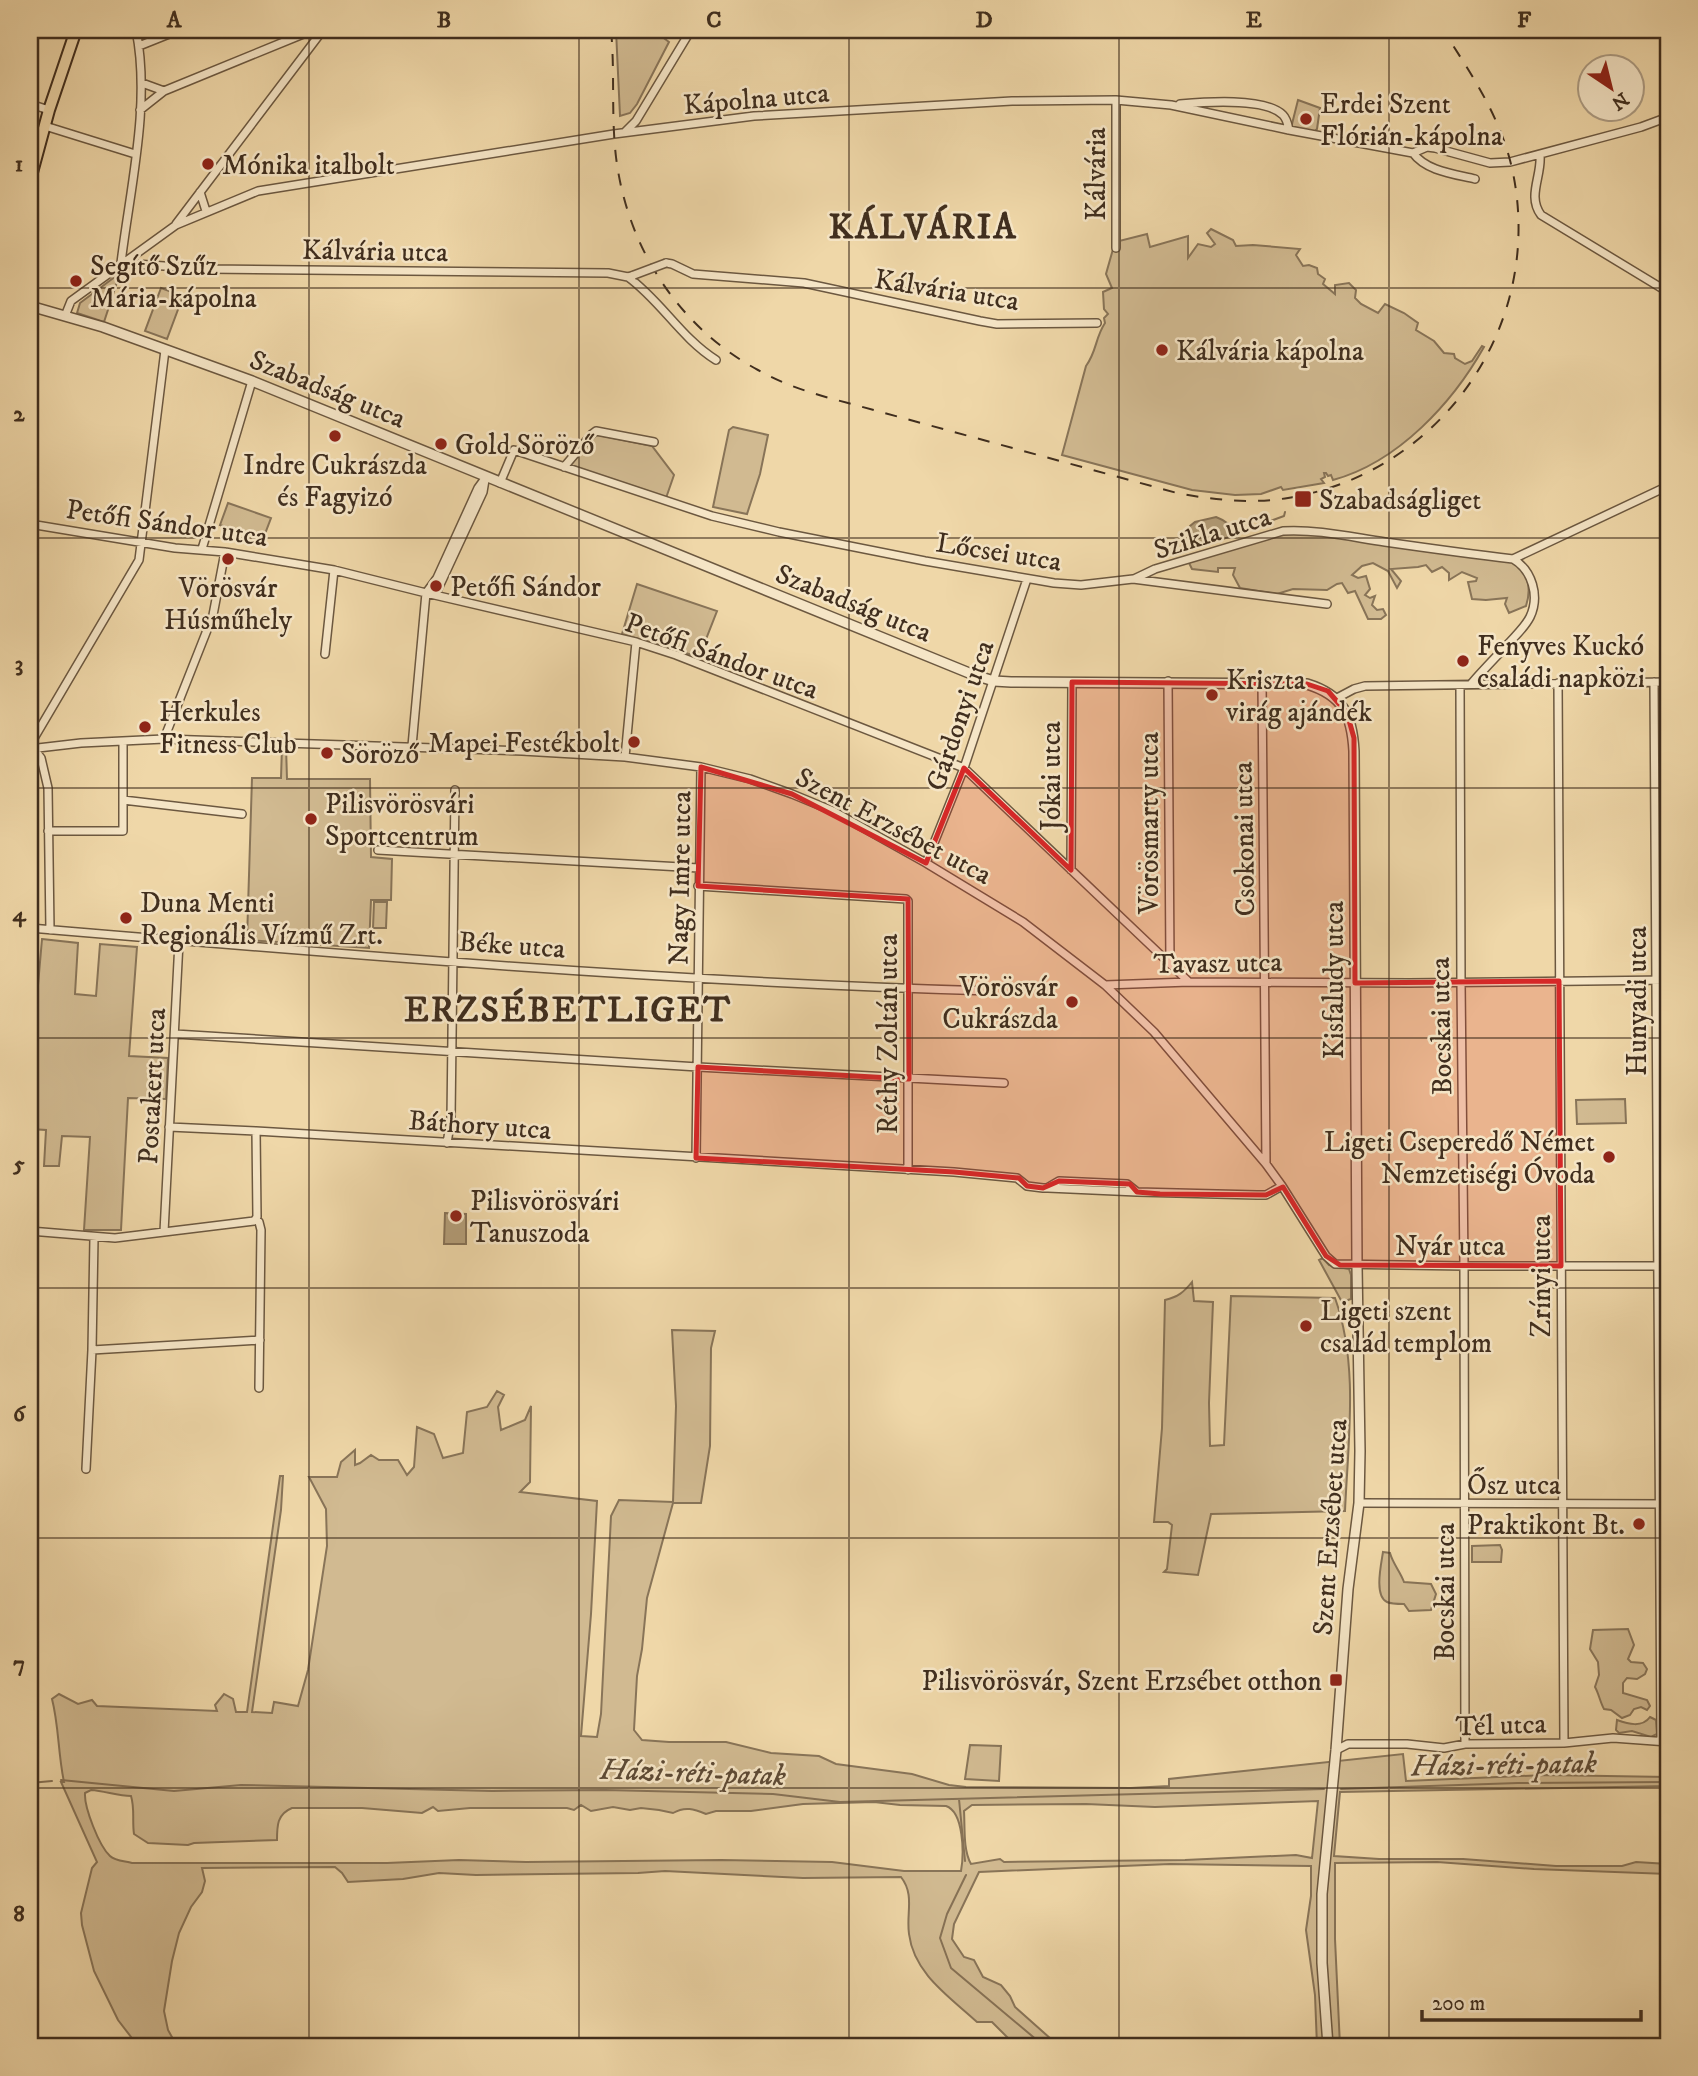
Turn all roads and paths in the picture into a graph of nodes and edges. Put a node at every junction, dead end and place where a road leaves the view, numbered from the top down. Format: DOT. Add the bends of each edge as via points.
graph roads {
  1 [pos="76,30"];
  2 [pos="136,30"];
  3 [pos="179,30"];
  4 [pos="313,30"];
  5 [pos="323,30"];
  6 [pos="691,30"];
  7 [pos="139,46"];
  8 [pos="142,83"];
  9 [pos="164,91"];
  10 [pos="1116,100"];
  11 [pos="1237,102"];
  12 [pos="30,104"];
  13 [pos="1171,105"];
  14 [pos="1262,107"];
  15 [pos="50,110"];
  16 [pos="140,110"];
  17 [pos="1234,117"];
  18 [pos="1668,117"];
  19 [pos="1258,123"];
  20 [pos="45,126"];
  21 [pos="1289,130"];
  22 [pos="624,132"];
  23 [pos="1413,153"];
  24 [pos="135,154"];
  25 [pos="1539,155"];
  26 [pos="1475,179"];
  27 [pos="30,180"];
  28 [pos="200,192"];
  29 [pos="206,211"];
  30 [pos="176,225"];
  31 [pos="1116,248"];
  32 [pos="121,263"];
  33 [pos="631,276"];
  34 [pos="1668,292"];
  35 [pos="30,306"];
  36 [pos="64,316"];
  37 [pos="1097,323"];
  38 [pos="165,350"];
  39 [pos="716,359"];
  40 [pos="252,381"];
  41 [pos="654,442"];
  42 [pos="564,467"];
  43 [pos="486,477"];
  44 [pos="500,482"];
  45 [pos="1668,486"];
  46 [pos="30,524"];
  47 [pos="143,542"];
  48 [pos="202,549"];
  49 [pos="226,552"];
  50 [pos="1513,559"];
  51 [pos="334,570"];
  52 [pos="1027,579"];
  53 [pos="1133,579"];
  54 [pos="426,593"];
  55 [pos="1327,604"];
  56 [pos="636,642"];
  57 [pos="325,654"];
  58 [pos="995,681"];
  59 [pos="1168,681"];
  60 [pos="1072,682"];
  61 [pos="1262,682"];
  62 [pos="1654,682"];
  63 [pos="1668,682"];
  64 [pos="1558,683"];
  65 [pos="1471,684"];
  66 [pos="1460,685"];
  67 [pos="1336,698"];
  68 [pos="164,739"];
  69 [pos="123,741"];
  70 [pos="412,746"];
  71 [pos="31,748"];
  72 [pos="625,757"];
  73 [pos="701,767"];
  74 [pos="964,768"];
  75 [pos="455,790"];
  76 [pos="123,800"];
  77 [pos="242,814"];
  78 [pos="48,831"];
  79 [pos="378,850"];
  80 [pos="453,854"];
  81 [pos="926,863"];
  82 [pos="699,868"];
  83 [pos="1071,870"];
  84 [pos="698,886"];
  85 [pos="30,928"];
  86 [pos="50,930"];
  87 [pos="179,942"];
  88 [pos="452,961"];
  89 [pos="1170,963"];
  90 [pos="698,977"];
  91 [pos="1657,980"];
  92 [pos="1668,980"];
  93 [pos="1559,981"];
  94 [pos="1189,982"];
  95 [pos="1265,982"];
  96 [pos="1355,983"];
  97 [pos="1461,983"];
  98 [pos="1105,985"];
  99 [pos="909,988"];
  100 [pos="992,990"];
  101 [pos="175,1034"];
  102 [pos="451,1052"];
  103 [pos="698,1067"];
  104 [pos="909,1079"];
  105 [pos="1004,1083"];
  106 [pos="169,1127"];
  107 [pos="256,1131"];
  108 [pos="447,1143"];
  109 [pos="696,1158"];
  110 [pos="1266,1164"];
  111 [pos="908,1170"];
  112 [pos="1282,1186"];
  113 [pos="1047,1188"];
  114 [pos="1138,1192"];
  115 [pos="256,1219"];
  116 [pos="30,1231"];
  117 [pos="164,1232"];
  118 [pos="94,1238"];
  119 [pos="1332,1262"];
  120 [pos="1357,1266"];
  121 [pos="1464,1266"];
  122 [pos="1561,1266"];
  123 [pos="1659,1266"];
  124 [pos="1668,1266"];
  125 [pos="260,1340"];
  126 [pos="92,1350"];
  127 [pos="259,1388"];
  128 [pos="86,1469"];
  129 [pos="1359,1503"];
  130 [pos="1664,1504"];
  131 [pos="1464,1505"];
  132 [pos="1563,1505"];
  133 [pos="1665,1741"];
  134 [pos="1564,1743"];
  135 [pos="1465,1744"];
  136 [pos="1336,1750"];
  137 [pos="1328,2046"];
  1 -- 15 [label="main road"];
  2 -- 7 [label="street"];
  3 -- 7 [label="street"];
  4 -- 9 [label="street"];
  5 -- 28 [label="street"];
  6 -- 22 [label="street" via="636,121"];
  7 -- 8 [label="street"];
  8 -- 9 [label="street"];
  8 -- 16 [label="street"];
  9 -- 16 [label="street"];
  10 -- 13 [label="street, Kápolna utca"];
  10 -- 22 [label="street, Kápolna utca" via="1013,101 754,116"];
  10 -- 31 [label="street, Kálvária"];
  11 -- 13 [label="street"];
  11 -- 14 [label="street"];
  11 -- 17 [label="street"];
  12 -- 15 [label="street"];
  13 -- 17 [label="street, Kápolna utca"];
  14 -- 19 [label="street"];
  14 -- 21 [label="street" via="1282,115"];
  15 -- 20 [label="main road"];
  16 -- 24 [label="street"];
  17 -- 19 [label="street, Kápolna utca"];
  18 -- 25 [label="street"];
  19 -- 21 [label="street, Kápolna utca"];
  20 -- 24 [label="street"];
  20 -- 27 [label="main road"];
  21 -- 23 [label="street, Kápolna utca"];
  22 -- 29 [label="street, Kápolna utca" via="258,191"];
  23 -- 25 [label="street, Kápolna utca" via="1435,148 1490,163"];
  23 -- 26 [label="street, Kápolna utca" via="1427,165"];
  24 -- 32 [label="street"];
  25 -- 34 [label="street" via="1534,202 1541,215"];
  28 -- 29 [label="street"];
  28 -- 30 [label="street"];
  29 -- 30 [label="street, Kápolna utca"];
  30 -- 32 [label="street, Kápolna utca"];
  32 -- 33 [label="street, Kálvária utca" via="206,269"];
  32 -- 36 [label="street, Kápolna utca" via="71,302"];
  33 -- 37 [label="street, Kálvária utca, bridge" via="666,263 693,274 804,283 997,324"];
  33 -- 39 [label="street" via="690,340"];
  35 -- 36 [label="street, Szabadság utca"];
  36 -- 38 [label="street, Szabadság utca"];
  38 -- 40 [label="street, Szabadság utca"];
  38 -- 47 [label="street"];
  40 -- 43 [label="street, Szabadság utca"];
  40 -- 48 [label="street"];
  41 -- 42 [label="street" via="596,431"];
  42 -- 44 [label="street" via="514,450"];
  42 -- 52 [label="street, Lőcsei utca" via="712,516"];
  43 -- 44 [label="street, Szabadság utca"];
  43 -- 54 [label="street" via="438,589"];
  44 -- 58 [label="street, Szabadság utca"];
  45 -- 50 [label="street"];
  46 -- 47 [label="street, Petőfi Sándor utca"];
  47 -- 48 [label="street, Petőfi Sándor utca"];
  47 -- 71 [label="street" via="133,573"];
  48 -- 49 [label="street, Petőfi Sándor utca"];
  49 -- 51 [label="street, Petőfi Sándor utca"];
  49 -- 68 [label="street" via="213,615"];
  50 -- 53 [label="street, Szikla utca" via="1283,531"];
  50 -- 65 [label="street" via="1533,584 1532,612"];
  51 -- 54 [label="street, Petőfi Sándor utca"];
  51 -- 57 [label="street"];
  52 -- 53 [label="street, Lőcsei utca" via="1081,585"];
  52 -- 58 [label="street, Gárdonyi utca"];
  53 -- 55 [label="street, Lőcsei utca"];
  54 -- 56 [label="street, Petőfi Sándor utca"];
  54 -- 70 [label="street"];
  56 -- 72 [label="street"];
  56 -- 74 [label="street, Petőfi Sándor utca"];
  58 -- 60 [label="street, Szabadság utca"];
  58 -- 74 [label="street, Gárdonyi utca"];
  59 -- 60 [label="street, Szabadság utca"];
  59 -- 61 [label="street, Szabadság utca"];
  59 -- 89 [label="street, Vörösmarty utca"];
  60 -- 83 [label="street, Jókai utca"];
  61 -- 67 [label="street, Szabadság utca" via="1307,684"];
  61 -- 95 [label="street, Csokonai utca"];
  62 -- 63 [label="street"];
  62 -- 64 [label="street"];
  62 -- 91 [label="street, Hunyadi utca"];
  64 -- 65 [label="street"];
  64 -- 93 [label="street, Zrínyi utca"];
  65 -- 66 [label="street"];
  66 -- 67 [label="street" via="1365,687"];
  66 -- 97 [label="street, Bocskai utca"];
  67 -- 96 [label="street, Kisfaludy utca" via="1350,719 1354,751"];
  68 -- 69 [label="street, Szent Erzsébet utca"];
  68 -- 70 [label="street, Szent Erzsébet utca"];
  69 -- 71 [label="street, Szent Erzsébet utca"];
  69 -- 76 [label="street"];
  70 -- 72 [label="street, Szent Erzsébet utca"];
  71 -- 78 [label="street" via="41,758 48,788"];
  72 -- 73 [label="street, Szent Erzsébet utca"];
  73 -- 81 [label="street, Szent Erzsébet utca" via="750,779 833,811"];
  73 -- 82 [label="street, Nagy Imre utca"];
  74 -- 81 [label="street, Gárdonyi utca"];
  74 -- 83 [label="street, Petőfi Sándor utca"];
  75 -- 80 [label="street"];
  76 -- 77 [label="street"];
  76 -- 78 [label="street" via="122,832"];
  78 -- 86 [label="street"];
  79 -- 80 [label="street"];
  80 -- 82 [label="street"];
  80 -- 88 [label="street"];
  81 -- 98 [label="street, Szent Erzsébet utca" via="1023,922"];
  82 -- 84 [label="street, Nagy Imre utca"];
  83 -- 89 [label="street, Petőfi Sándor utca"];
  84 -- 90 [label="street, Nagy Imre utca"];
  84 -- 99 [label="street, Réthy Zoltán utca" via="906,898"];
  85 -- 86 [label="street, Béke utca"];
  86 -- 87 [label="street, Béke utca"];
  87 -- 88 [label="street, Béke utca"];
  87 -- 101 [label="street, Postakert utca"];
  88 -- 90 [label="street, Béke utca"];
  88 -- 102 [label="street"];
  89 -- 94 [label="street, Petőfi Sándor utca"];
  90 -- 99 [label="street, Béke utca"];
  90 -- 103 [label="street, Nagy Imre utca"];
  91 -- 92 [label="street, Tavasz utca"];
  91 -- 93 [label="street, Tavasz utca"];
  91 -- 123 [label="street, Hunyadi utca"];
  93 -- 97 [label="street, Tavasz utca"];
  93 -- 122 [label="street, Zrínyi utca"];
  94 -- 95 [label="street, Tavasz utca"];
  94 -- 98 [label="street, Tavasz utca"];
  95 -- 96 [label="street, Tavasz utca"];
  95 -- 110 [label="street, Csokonai utca"];
  96 -- 97 [label="street, Tavasz utca"];
  96 -- 120 [label="street, Kisfaludy utca"];
  97 -- 121 [label="street, Bocskai utca"];
  98 -- 110 [label="street, Szent Erzsébet utca" via="1154,1032"];
  99 -- 100 [label="street, Béke utca"];
  99 -- 104 [label="street, Réthy Zoltán utca"];
  101 -- 102 [label="street"];
  101 -- 106 [label="street, Postakert utca"];
  102 -- 103 [label="street"];
  102 -- 108 [label="street"];
  103 -- 104 [label="street"];
  103 -- 109 [label="street, Nagy Imre utca"];
  104 -- 105 [label="street"];
  104 -- 111 [label="street, Réthy Zoltán utca"];
  106 -- 107 [label="street, Báthory utca"];
  106 -- 117 [label="street, Postakert utca"];
  107 -- 108 [label="street, Báthory utca"];
  107 -- 115 [label="street"];
  108 -- 109 [label="street, Báthory utca"];
  109 -- 111 [label="street, Báthory utca"];
  110 -- 112 [label="street, Szent Erzsébet utca"];
  111 -- 113 [label="street, Báthory utca" via="1017,1178 1027,1186"];
  112 -- 114 [label="street" via="1266,1195"];
  112 -- 119 [label="street, Szent Erzsébet utca"];
  113 -- 114 [label="street"];
  113 -- 114 [label="street" via="1059,1181 1127,1184"];
  115 -- 117 [label="street"];
  115 -- 125 [label="street" via="261,1230"];
  116 -- 118 [label="street"];
  117 -- 118 [label="street"];
  118 -- 126 [label="street"];
  119 -- 120 [label="street, Nyár utca"];
  120 -- 121 [label="street, Nyár utca"];
  120 -- 129 [label="street, Szent Erzsébet utca"];
  121 -- 122 [label="street, Nyár utca"];
  121 -- 131 [label="street, Bocskai utca"];
  122 -- 123 [label="street, Nyár utca"];
  122 -- 132 [label="street, Zrínyi utca"];
  123 -- 124 [label="street, Nyár utca"];
  123 -- 130 [label="street, Hunyadi utca"];
  125 -- 126 [label="street"];
  125 -- 127 [label="street"];
  126 -- 128 [label="street"];
  129 -- 131 [label="street, Ősz utca"];
  129 -- 136 [label="street, Szent Erzsébet utca"];
  130 -- 132 [label="street, Ősz utca"];
  130 -- 133 [label="street, Hunyadi utca"];
  131 -- 132 [label="street, Ősz utca"];
  131 -- 135 [label="street, Bocskai utca"];
  132 -- 134 [label="street, Zrínyi utca"];
  133 -- 134 [label="street, Tél utca" via="1613,1738"];
  134 -- 135 [label="street, Tél utca"];
  135 -- 136 [label="street, Tél utca" via="1444,1748 1348,1744"];
  136 -- 137 [label="street, Szent Erzsébet utca" via="1321,1917"];
}
